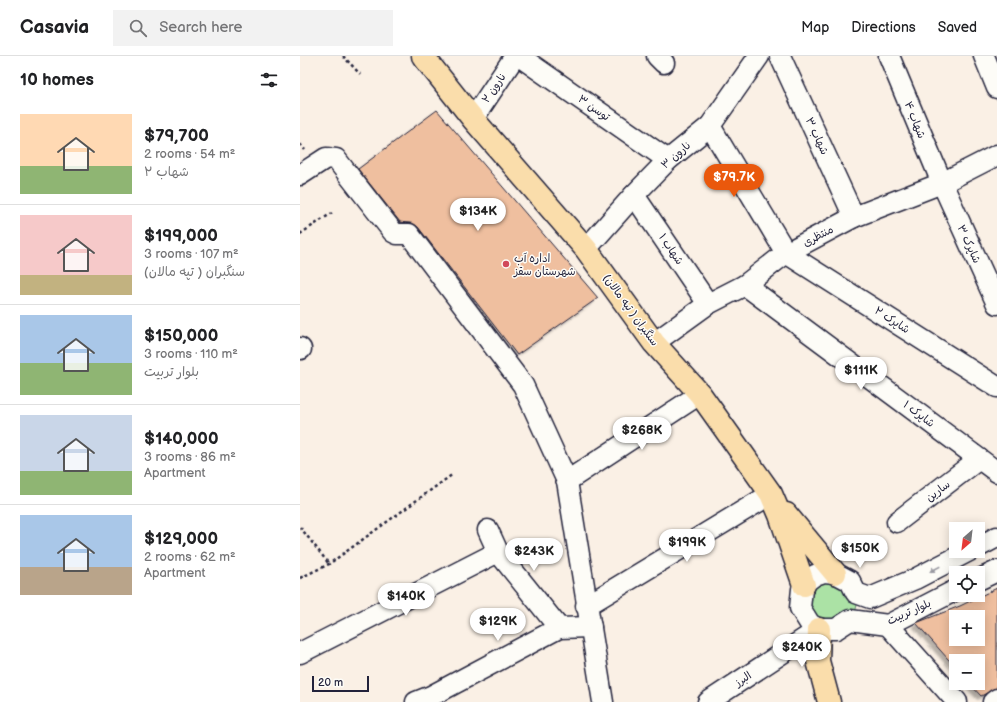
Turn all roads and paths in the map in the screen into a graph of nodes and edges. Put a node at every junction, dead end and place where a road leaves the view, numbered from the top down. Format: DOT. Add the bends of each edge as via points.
graph roads {
  1 [pos="342,56"];
  2 [pos="423,56"];
  3 [pos="515,56"];
  4 [pos="519,56"];
  5 [pos="760,56"];
  6 [pos="780,56"];
  7 [pos="890,56"];
  8 [pos="984,56"];
  9 [pos="360,74"];
  10 [pos="997,88"];
  11 [pos="473,120"];
  12 [pos="710,126"];
  13 [pos="997,154"];
  14 [pos="668,160"];
  15 [pos="300,175"];
  16 [pos="942,183"];
  17 [pos="634,195"];
  18 [pos="332,213"];
  19 [pos="854,217"];
  20 [pos="300,234"];
  21 [pos="586,249"];
  22 [pos="786,253"];
  23 [pos="745,284"];
  24 [pos="708,304"];
  25 [pos="997,304"];
  26 [pos="654,343"];
  27 [pos="997,387"];
  28 [pos="700,394"];
  29 [pos="979,459"];
  30 [pos="997,472"];
  31 [pos="453,474"];
  32 [pos="567,481"];
  33 [pos="771,494"];
  34 [pos="897,522"];
  35 [pos="300,526"];
  36 [pos="488,530"];
  37 [pos="997,537"];
  38 [pos="985,543"];
  39 [pos="498,552"];
  40 [pos="955,558"];
  41 [pos="329,564"];
  42 [pos="997,571"];
  43 [pos="835,573"];
  44 [pos="985,577"];
  45 [pos="300,578"];
  46 [pos="804,585"];
  47 [pos="856,593"];
  48 [pos="949,594"];
  49 [pos="586,606"];
  50 [pos="850,620"];
  51 [pos="888,625"];
  52 [pos="591,627"];
  53 [pos="559,628"];
  54 [pos="819,629"];
  55 [pos="300,653"];
  56 [pos="997,699"];
  57 [pos="416,702"];
  58 [pos="603,702"];
  59 [pos="708,702"];
  60 [pos="829,702"];
  61 [pos="958,702"];
  62 [pos="993,702"];
  1 -- 9 [label="path"];
  2 -- 11 [label="main road, سنگبران ( تپه مالان)"];
  3 -- 11 [label="street, نارون ۲"];
  4 -- 14 [label="street, توسن ۳"];
  5 -- 12 [label="street, نارون ۳"];
  6 -- 19 [label="street, شهاب ۳"];
  7 -- 16 [label="street, شهاب ۴"];
  8 -- 10 [label="street"];
  11 -- 21 [label="main road, سنگبران ( تپه مالان)"];
  12 -- 14 [label="street, نارون ۳"];
  12 -- 22 [label="street"];
  13 -- 16 [label="street, منتظری"];
  14 -- 17 [label="street, نارون ۳"];
  15 -- 32 [label="street" via="326,158 336,159 393,232 409,234 523,385"];
  16 -- 19 [label="street, منتظری"];
  16 -- 25 [label="street, شاپرک ۳"];
  17 -- 21 [label="street, نارون ۳"];
  17 -- 24 [label="street, شهاب ۱"];
  18 -- 20 [label="path"];
  19 -- 22 [label="street, منتظری"];
  21 -- 26 [label="main road, سنگبران ( تپه مالان)"];
  22 -- 23 [label="street, منتظری"];
  22 -- 27 [label="street, شاپرک ۲"];
  23 -- 24 [label="street, منتظری"];
  23 -- 29 [label="street, شاپرک ۱"];
  24 -- 26 [label="street, منتظری"];
  26 -- 28 [label="main road, سنگبران ( تپه مالان)"];
  28 -- 32 [label="street"];
  28 -- 33 [label="main road, سنگبران ( تپه مالان)"];
  29 -- 30 [label="street, شاپرک ۱"];
  29 -- 34 [label="street, سارین"];
  31 -- 41 [label="path"];
  32 -- 49 [label="street"];
  33 -- 43 [label="main road"];
  33 -- 46 [label="main road, سنگبران ( تپه مالان)"];
  33 -- 49 [label="street"];
  35 -- 41 [label="path"];
  36 -- 39 [label="street"];
  37 -- 38 [label="street"];
  39 -- 53 [label="street"];
  39 -- 55 [label="street"];
  40 -- 47 [label="street, one-way" via="870,598"];
  41 -- 45 [label="path"];
  42 -- 44 [label="street"];
  43 -- 46 [label="street" via="824,572 815,575"];
  43 -- 47 [label="street" via="850,581"];
  46 -- 54 [label="street" via="800,608 810,624"];
  47 -- 50 [label="street" via="858,605"];
  48 -- 51 [label="street, بلوار تربیت"];
  49 -- 52 [label="street"];
  50 -- 51 [label="street, بلوار تربیت"];
  50 -- 54 [label="street" via="836,629"];
  51 -- 61 [label="street"];
  52 -- 53 [label="street"];
  52 -- 58 [label="street"];
  53 -- 57 [label="street"];
  54 -- 59 [label="street, البرز"];
  54 -- 60 [label="main road" via="818,661"];
  56 -- 62 [label="street"];
}
